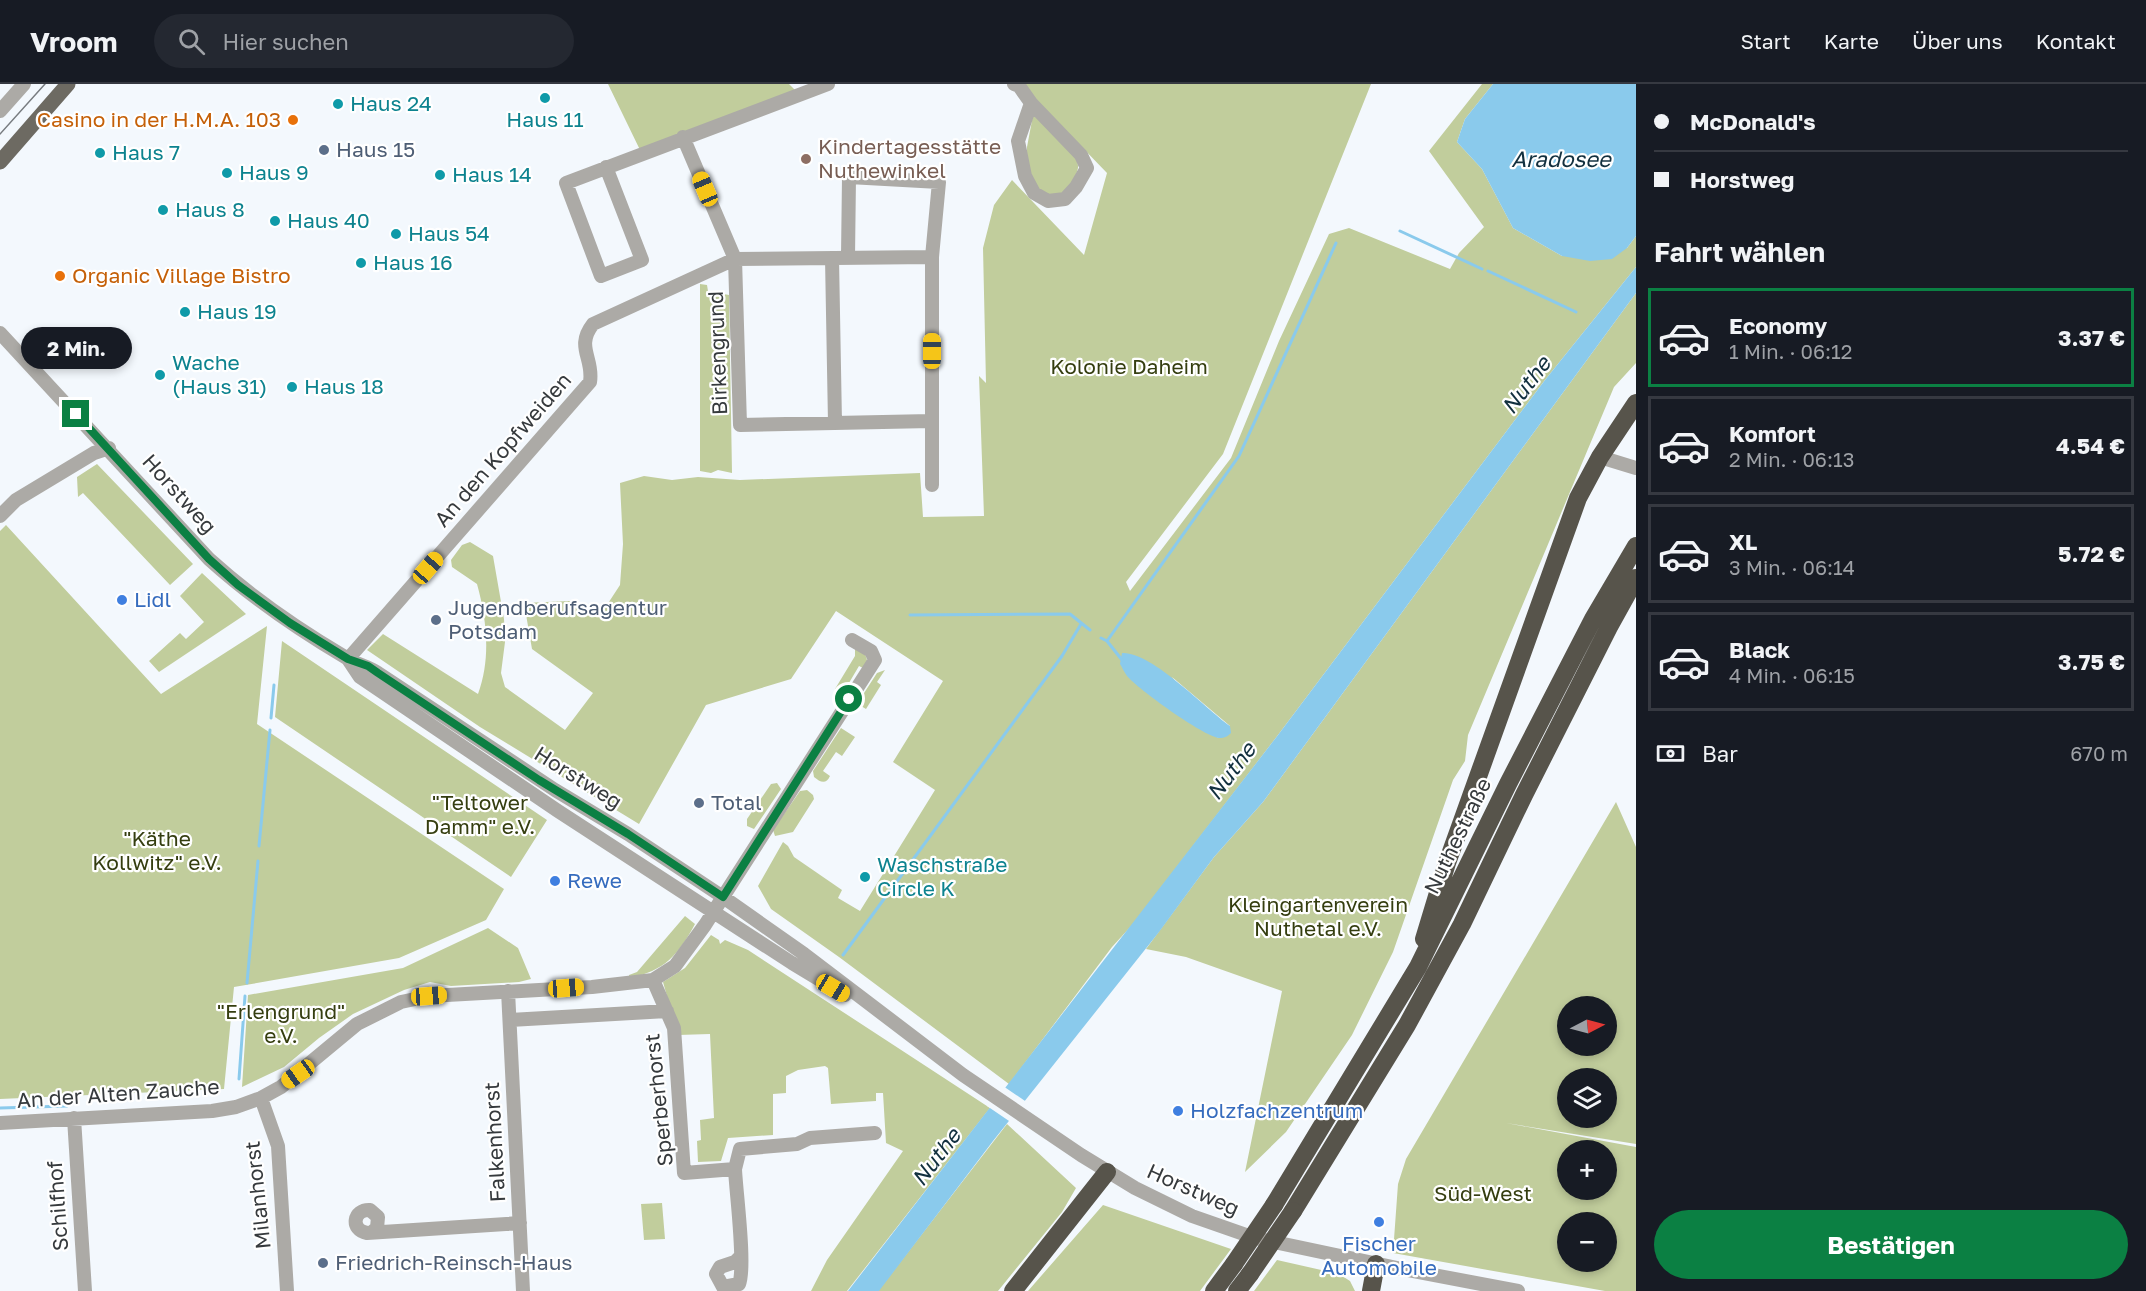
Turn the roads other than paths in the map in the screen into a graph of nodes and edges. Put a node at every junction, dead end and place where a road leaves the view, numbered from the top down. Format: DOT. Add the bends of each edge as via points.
graph roads {
  1 [pos="24,84"];
  2 [pos="68,84"];
  3 [pos="828,84"];
  4 [pos="1014,84"];
  5 [pos="1031,103"];
  6 [pos="0,111"];
  7 [pos="683,137"];
  8 [pos="0,162"];
  9 [pos="606,167"];
  10 [pos="848,257"];
  11 [pos="932,257"];
  12 [pos="832,258"];
  13 [pos="735,259"];
  14 [pos="0,333"];
  15 [pos="1636,403"];
  16 [pos="932,422"];
  17 [pos="835,423"];
  18 [pos="109,448"];
  19 [pos="1600,457"];
  20 [pos="1636,468"];
  21 [pos="932,485"];
  22 [pos="0,516"];
  23 [pos="1636,546"];
  24 [pos="1636,578"];
  25 [pos="852,640"];
  26 [pos="348,659"];
  27 [pos="723,897"];
  28 [pos="714,911"];
  29 [pos="1418,967"];
  30 [pos="653,980"];
  31 [pos="508,991"];
  32 [pos="667,1011"];
  33 [pos="510,1020"];
  34 [pos="896,1025"];
  35 [pos="261,1098"];
  36 [pos="74,1118"];
  37 [pos="0,1123"];
  38 [pos="875,1133"];
  39 [pos="735,1169"];
  40 [pos="1107,1172"];
  41 [pos="520,1223"];
  42 [pos="372,1232"];
  43 [pos="741,1256"];
  44 [pos="1376,1264"];
  45 [pos="85,1291"];
  46 [pos="287,1291"];
  47 [pos="523,1291"];
  48 [pos="1013,1291"];
  49 [pos="1214,1291"];
  50 [pos="1238,1291"];
  51 [pos="1371,1291"];
  52 [pos="1514,1291"];
  1 -- 6 [label="street"];
  2 -- 8 [label="main road"];
  3 -- 7 [label="street"];
  4 -- 5 [label="street"];
  5 -- 5 [label="street" via="1018,141 1025,176 1034,193 1048,201 1065,199 1086,168 1081,155"];
  7 -- 9 [label="street"];
  7 -- 13 [label="street"];
  9 -- 9 [label="street" via="642,260 601,276 566,183"];
  10 -- 11 [label="street, An den Kopfweiden"];
  10 -- 11 [label="street" via="849,177 939,182"];
  10 -- 12 [label="street, An den Kopfweiden"];
  11 -- 16 [label="street"];
  12 -- 13 [label="street, An den Kopfweiden"];
  12 -- 17 [label="street"];
  13 -- 17 [label="street, Birkengrund" via="740,424"];
  13 -- 26 [label="street, An den Kopfweiden" via="593,324 585,334 584,345 592,372 590,382"];
  14 -- 18 [label="street, Horstweg"];
  15 -- 19 [label="highway"];
  16 -- 17 [label="street, Birkengrund"];
  16 -- 21 [label="street"];
  18 -- 22 [label="street" via="16,500"];
  18 -- 26 [label="street, Horstweg" via="209,559 238,585"];
  19 -- 20 [label="street"];
  19 -- 29 [label="highway" via="1578,498 1467,808 1427,925"];
  23 -- 29 [label="highway, Nuthestraße" via="1593,619"];
  24 -- 50 [label="highway, Nuthestraße, bridge" via="1446,954 1293,1211"];
  25 -- 27 [label="street" via="871,651 875,660"];
  26 -- 27 [label="street, Horstweg" via="368,666"];
  26 -- 28 [label="street, Horstweg" via="360,678"];
  27 -- 28 [label="street"];
  27 -- 34 [label="street, Horstweg"];
  28 -- 30 [label="street, An der Alten Zauche" via="675,966"];
  28 -- 34 [label="street, Horstweg"];
  29 -- 49 [label="highway, Nuthestraße, bridge" via="1274,1205"];
  30 -- 31 [label="street, An der Alten Zauche"];
  30 -- 32 [label="street, Sperberhorst"];
  31 -- 33 [label="street, Falkenhorst"];
  31 -- 35 [label="street, An der Alten Zauche" via="429,996 401,1002 357,1024 298,1074"];
  32 -- 33 [label="street"];
  32 -- 39 [label="street, Sperberhorst" via="674,1028 684,1173"];
  33 -- 41 [label="street, Falkenhorst"];
  34 -- 40 [label="street, Horstweg"];
  35 -- 36 [label="street, An der Alten Zauche" via="212,1111"];
  35 -- 46 [label="street, Milanhorst" via="278,1146"];
  36 -- 37 [label="street, An der Alten Zauche"];
  36 -- 45 [label="street, Schilfhof"];
  38 -- 39 [label="street" via="740,1149"];
  39 -- 43 [label="street"];
  40 -- 44 [label="street, Horstweg" via="1163,1203 1222,1227"];
  40 -- 48 [label="highway"];
  41 -- 42 [label="street"];
  41 -- 47 [label="street, Falkenhorst"];
  44 -- 51 [label="highway"];
  44 -- 52 [label="street, Horstweg"];
}
